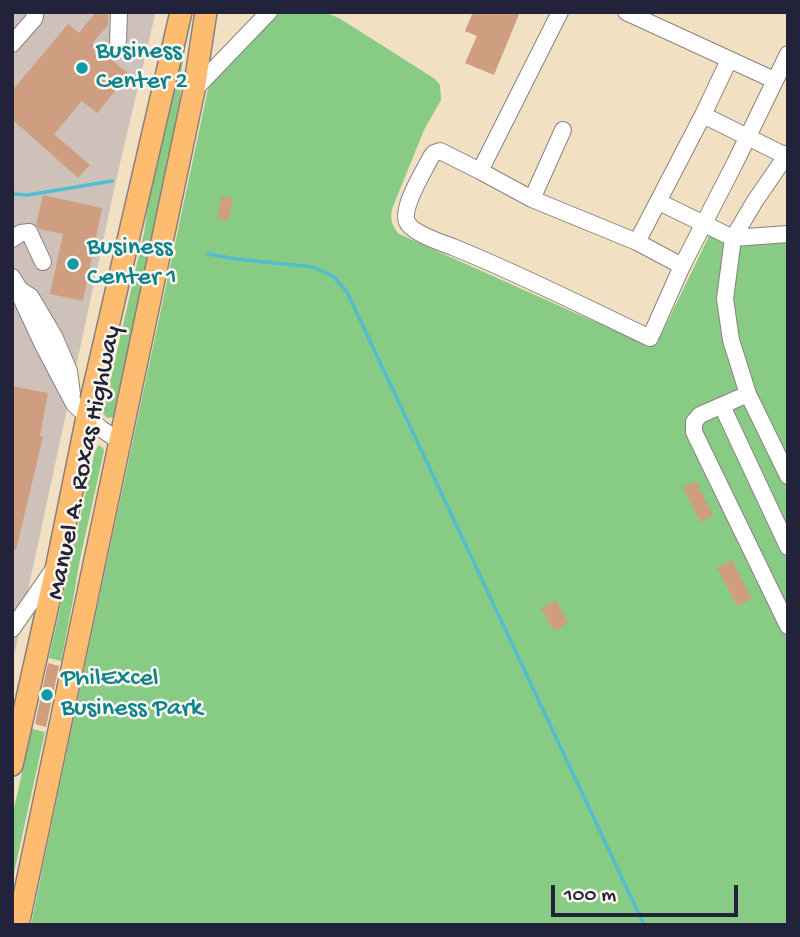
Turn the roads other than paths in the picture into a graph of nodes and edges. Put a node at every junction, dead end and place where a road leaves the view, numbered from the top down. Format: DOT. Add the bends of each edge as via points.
graph roads {
  1 [pos="34,12"];
  2 [pos="119,12"];
  3 [pos="170,12"];
  4 [pos="181,12"];
  5 [pos="206,12"];
  6 [pos="269,12"];
  7 [pos="560,12"];
  8 [pos="626,12"];
  9 [pos="118,41"];
  10 [pos="12,44"];
  11 [pos="788,54"];
  12 [pos="729,60"];
  13 [pos="774,80"];
  14 [pos="194,90"];
  15 [pos="161,100"];
  16 [pos="703,115"];
  17 [pos="563,130"];
  18 [pos="748,136"];
  19 [pos="787,156"];
  20 [pos="480,171"];
  21 [pos="532,199"];
  22 [pos="659,202"];
  23 [pos="704,224"];
  24 [pos="788,234"];
  25 [pos="733,237"];
  26 [pos="12,239"];
  27 [pos="637,242"];
  28 [pos="43,262"];
  29 [pos="682,266"];
  30 [pos="16,284"];
  31 [pos="748,394"];
  32 [pos="722,406"];
  33 [pos="80,411"];
  34 [pos="119,441"];
  35 [pos="788,476"];
  36 [pos="788,547"];
  37 [pos="57,565"];
  38 [pos="788,626"];
  39 [pos="12,629"];
  40 [pos="12,765"];
  41 [pos="18,925"];
  1 -- 10 [label="street" via="34,19"];
  2 -- 9 [label="street"];
  3 -- 15 [label="main road"];
  4 -- 15 [label="main road, Manuel A. Roxas Highway"];
  5 -- 14 [label="main road, Manuel A. Roxas Highway"];
  6 -- 14 [label="street"];
  7 -- 20 [label="street"];
  8 -- 12 [label="street"];
  11 -- 13 [label="street"];
  12 -- 13 [label="street"];
  12 -- 16 [label="street"];
  13 -- 18 [label="street"];
  14 -- 34 [label="main road, Manuel A. Roxas Highway"];
  15 -- 33 [label="main road, Manuel A. Roxas Highway"];
  16 -- 18 [label="street"];
  16 -- 22 [label="street"];
  17 -- 21 [label="street"];
  18 -- 19 [label="street"];
  18 -- 23 [label="street"];
  19 -- 25 [label="street"];
  20 -- 21 [label="street"];
  20 -- 29 [label="street" via="440,151 434,153 405,213 408,225 650,338"];
  21 -- 27 [label="street"];
  22 -- 23 [label="street"];
  22 -- 27 [label="street"];
  23 -- 25 [label="street"];
  23 -- 29 [label="street"];
  24 -- 25 [label="street"];
  25 -- 31 [label="street" via="725,299 731,340"];
  26 -- 28 [label="street" via="29,232"];
  27 -- 29 [label="street"];
  30 -- 33 [label="street" via="31,296 54,336"];
  31 -- 32 [label="street"];
  31 -- 35 [label="street"];
  32 -- 36 [label="street"];
  32 -- 38 [label="street" via="700,415 694,432"];
  33 -- 34 [label="street"];
  33 -- 37 [label="main road, Manuel A. Roxas Highway"];
  34 -- 41 [label="main road, Manuel A. Roxas Highway"];
  37 -- 39 [label="street"];
  37 -- 40 [label="main road, Manuel A. Roxas Highway"];
}
